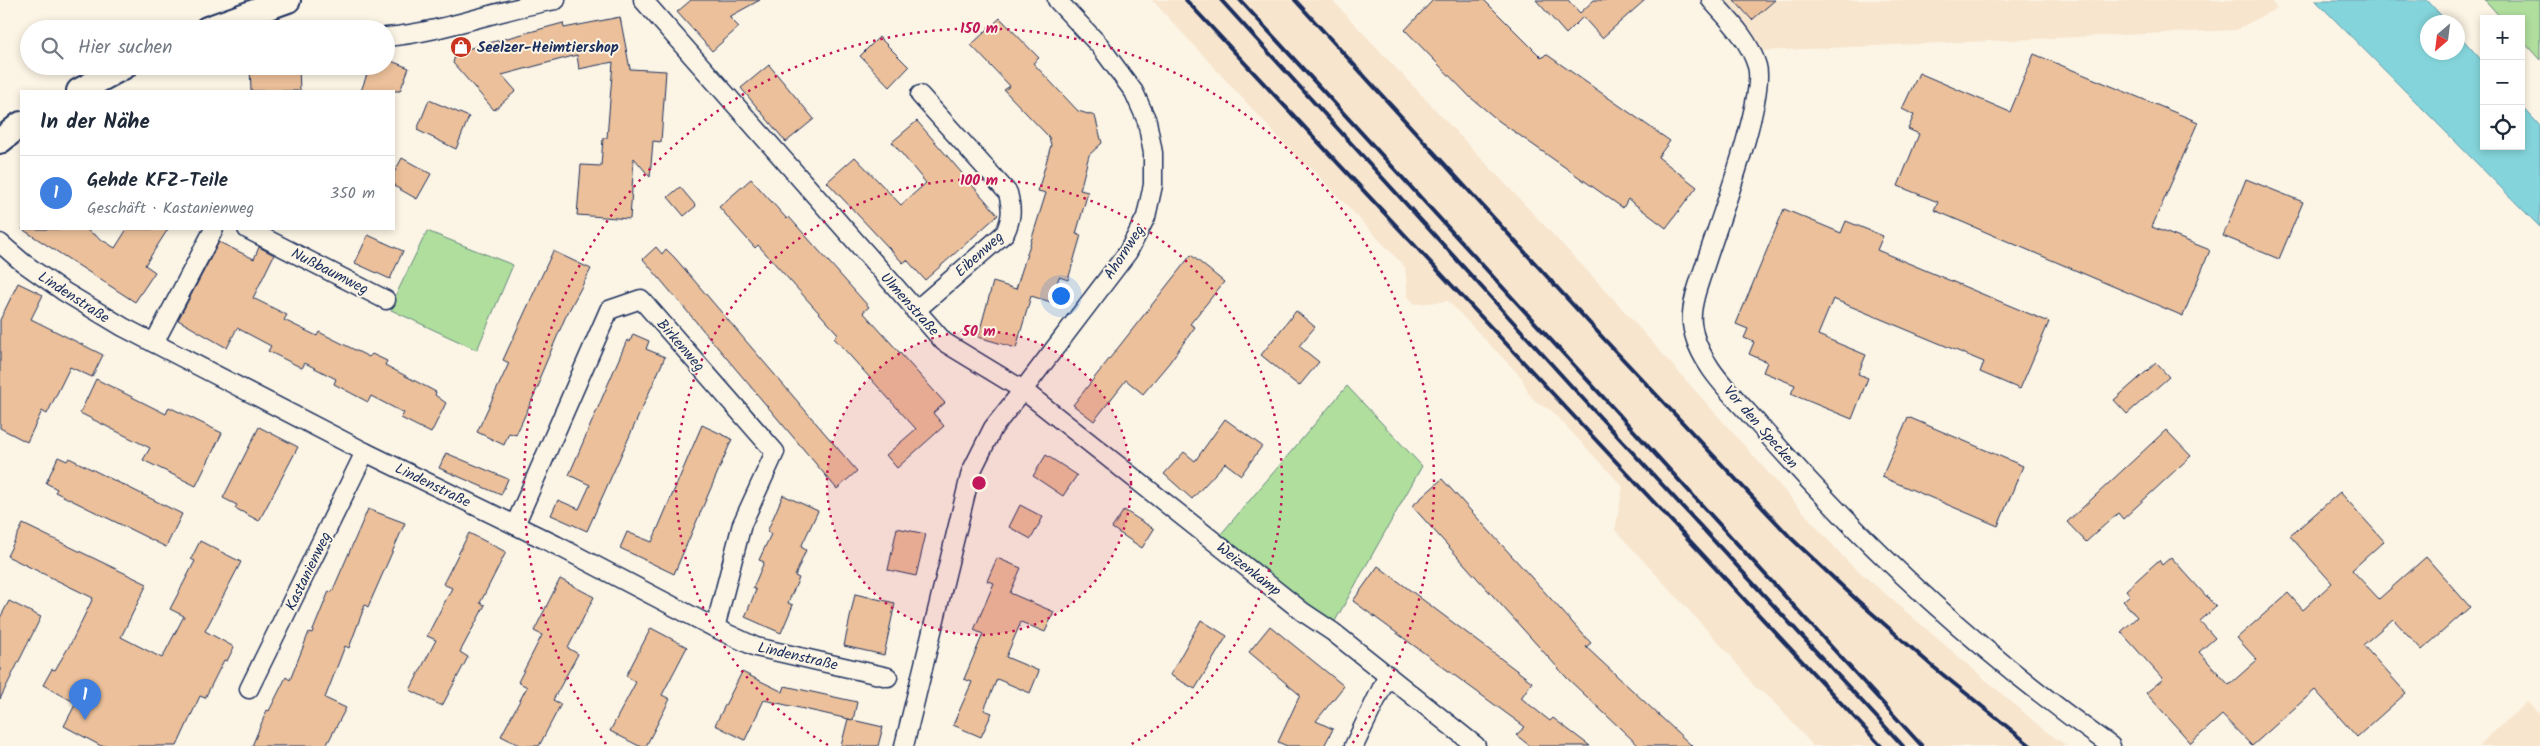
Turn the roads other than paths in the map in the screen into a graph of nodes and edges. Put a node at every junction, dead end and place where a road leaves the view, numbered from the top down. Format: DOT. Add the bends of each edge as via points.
graph roads {
  1 [pos="288,0"];
  2 [pos="556,0"];
  3 [pos="643,0"];
  4 [pos="1057,0"];
  5 [pos="1711,0"];
  6 [pos="232,20"];
  7 [pos="395,35"];
  8 [pos="109,75"];
  9 [pos="81,90"];
  10 [pos="920,95"];
  11 [pos="20,125"];
  12 [pos="0,141"];
  13 [pos="213,230"];
  14 [pos="249,230"];
  15 [pos="0,243"];
  16 [pos="386,300"];
  17 [pos="915,311"];
  18 [pos="154,343"];
  19 [pos="1024,390"];
  20 [pos="366,452"];
  21 [pos="515,524"];
  22 [pos="715,628"];
  23 [pos="1388,675"];
  24 [pos="888,677"];
  25 [pos="249,689"];
  26 [pos="904,746"];
  27 [pos="1354,746"];
  28 [pos="1476,746"];
  29 [pos="2111,746"];
  1 -- 6 [label="main road"];
  2 -- 7 [label="street" via="528,4 419,34"];
  3 -- 17 [label="street, Ulmenstraße"];
  4 -- 19 [label="street, Ahornweg" via="1100,46 1134,92 1147,120 1153,153 1153,184 1146,217 1128,252"];
  5 -- 29 [label="street, Vor den Specken" via="1742,34 1757,68 1756,94 1744,142 1696,295 1692,323 1702,353 1720,380 1798,470 1882,556 2008,668"];
  8 -- 9 [label="main road"];
  10 -- 17 [label="street, Eibenweg" via="1008,193 1012,208 1005,233"];
  11 -- 12 [label="main road"];
  13 -- 18 [label="street"];
  14 -- 16 [label="street, Nußbaumweg"];
  15 -- 18 [label="street, Lindenstraße" via="63,292"];
  17 -- 19 [label="street, Ulmenstraße" via="944,342"];
  18 -- 20 [label="street, Lindenstraße"];
  19 -- 23 [label="street, Weizenkamp" via="1303,612"];
  19 -- 26 [label="street" via="992,428 970,472"];
  20 -- 21 [label="street, Lindenstraße"];
  20 -- 25 [label="street, Kastanienweg"];
  21 -- 22 [label="street, Lindenstraße"];
  21 -- 22 [label="street, Birkenweg" via="609,310 641,299 775,452 742,524"];
  22 -- 24 [label="street, Lindenstraße" via="756,647"];
  23 -- 27 [label="street"];
  23 -- 28 [label="street, Weizenkamp"];
}
